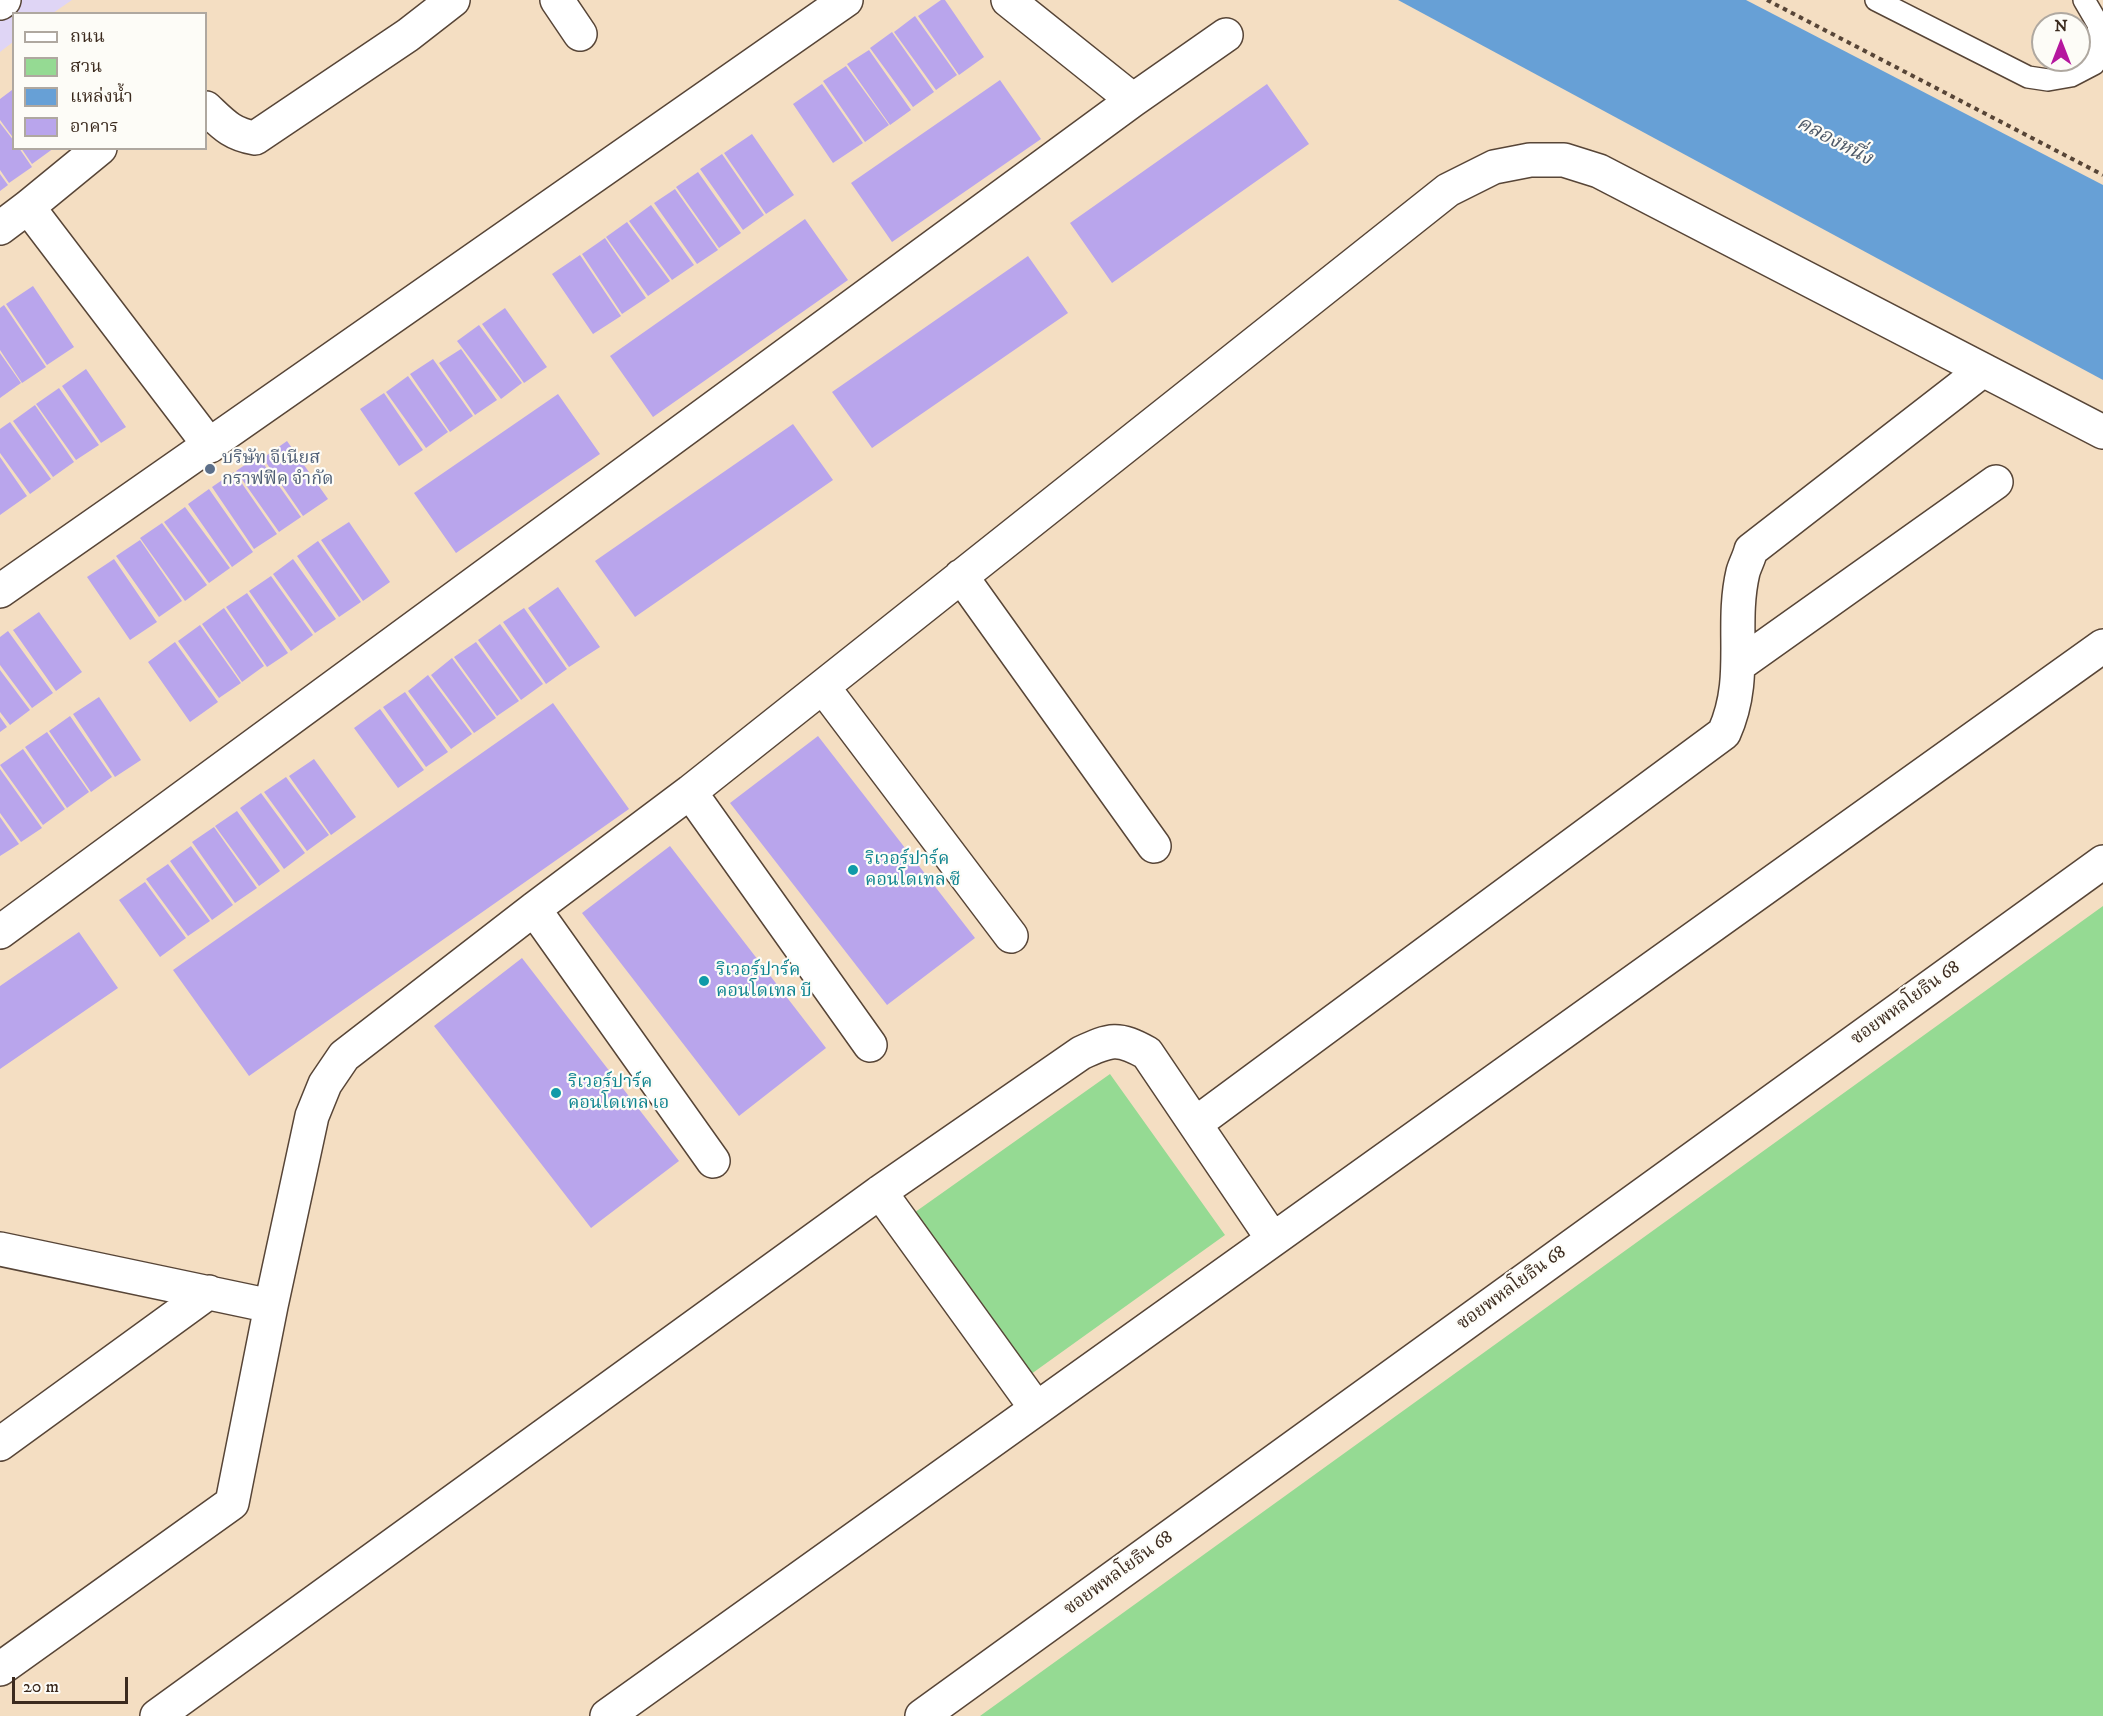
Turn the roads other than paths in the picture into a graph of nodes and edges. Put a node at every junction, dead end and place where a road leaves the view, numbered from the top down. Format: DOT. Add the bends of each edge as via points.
graph roads {
  1 [pos="4,0"];
  2 [pos="453,0"];
  3 [pos="556,0"];
  4 [pos="846,0"];
  5 [pos="1008,0"];
  6 [pos="1876,0"];
  7 [pos="2084,0"];
  8 [pos="0,3"];
  9 [pos="580,34"];
  10 [pos="1226,35"];
  11 [pos="1133,100"];
  12 [pos="207,109"];
  13 [pos="98,150"];
  14 [pos="28,207"];
  15 [pos="0,228"];
  16 [pos="1983,370"];
  17 [pos="2103,432"];
  18 [pos="210,446"];
  19 [pos="1996,482"];
  20 [pos="961,576"];
  21 [pos="0,591"];
  22 [pos="2103,646"];
  23 [pos="1740,664"];
  24 [pos="823,687"];
  25 [pos="690,792"];
  26 [pos="1154,846"];
  27 [pos="2103,862"];
  28 [pos="534,909"];
  29 [pos="0,932"];
  30 [pos="1011,936"];
  31 [pos="870,1045"];
  32 [pos="1195,1124"];
  33 [pos="713,1161"];
  34 [pos="880,1192"];
  35 [pos="1272,1238"];
  36 [pos="0,1249"];
  37 [pos="209,1292"];
  38 [pos="271,1306"];
  39 [pos="1036,1408"];
  40 [pos="0,1444"];
  41 [pos="0,1669"];
  42 [pos="157,1716"];
  43 [pos="607,1716"];
  44 [pos="922,1716"];
  1 -- 8 [label="street"];
  2 -- 12 [label="street" via="255,138 231,131"];
  3 -- 9 [label="street"];
  4 -- 18 [label="street"];
  5 -- 11 [label="street"];
  6 -- 7 [label="lane" via="2028,77 2048,80 2071,76 2094,64 2101,48 2098,24"];
  10 -- 11 [label="street"];
  11 -- 29 [label="street"];
  13 -- 14 [label="street"];
  14 -- 15 [label="street"];
  14 -- 18 [label="street"];
  16 -- 17 [label="street"];
  16 -- 20 [label="street" via="1599,171 1564,160 1521,161 1494,167 1448,190"];
  16 -- 23 [label="street" via="1751,550 1743,571 1740,597"];
  18 -- 21 [label="street"];
  19 -- 23 [label="street"];
  20 -- 24 [label="street"];
  20 -- 26 [label="street"];
  22 -- 35 [label="street"];
  23 -- 32 [label="street" via="1733,714 1724,733"];
  24 -- 25 [label="street"];
  24 -- 30 [label="street"];
  25 -- 28 [label="street"];
  25 -- 31 [label="street"];
  27 -- 44 [label="street, ซอยพหลโยธิน 68"];
  28 -- 33 [label="street"];
  28 -- 38 [label="street" via="344,1056 325,1084 312,1116"];
  32 -- 34 [label="street" via="1147,1053 1127,1042 1105,1042 1081,1053"];
  32 -- 35 [label="street"];
  34 -- 39 [label="street"];
  34 -- 42 [label="street"];
  35 -- 39 [label="street"];
  36 -- 37 [label="street"];
  37 -- 38 [label="street"];
  37 -- 40 [label="street"];
  38 -- 41 [label="street" via="232,1503"];
  39 -- 43 [label="street"];
}
